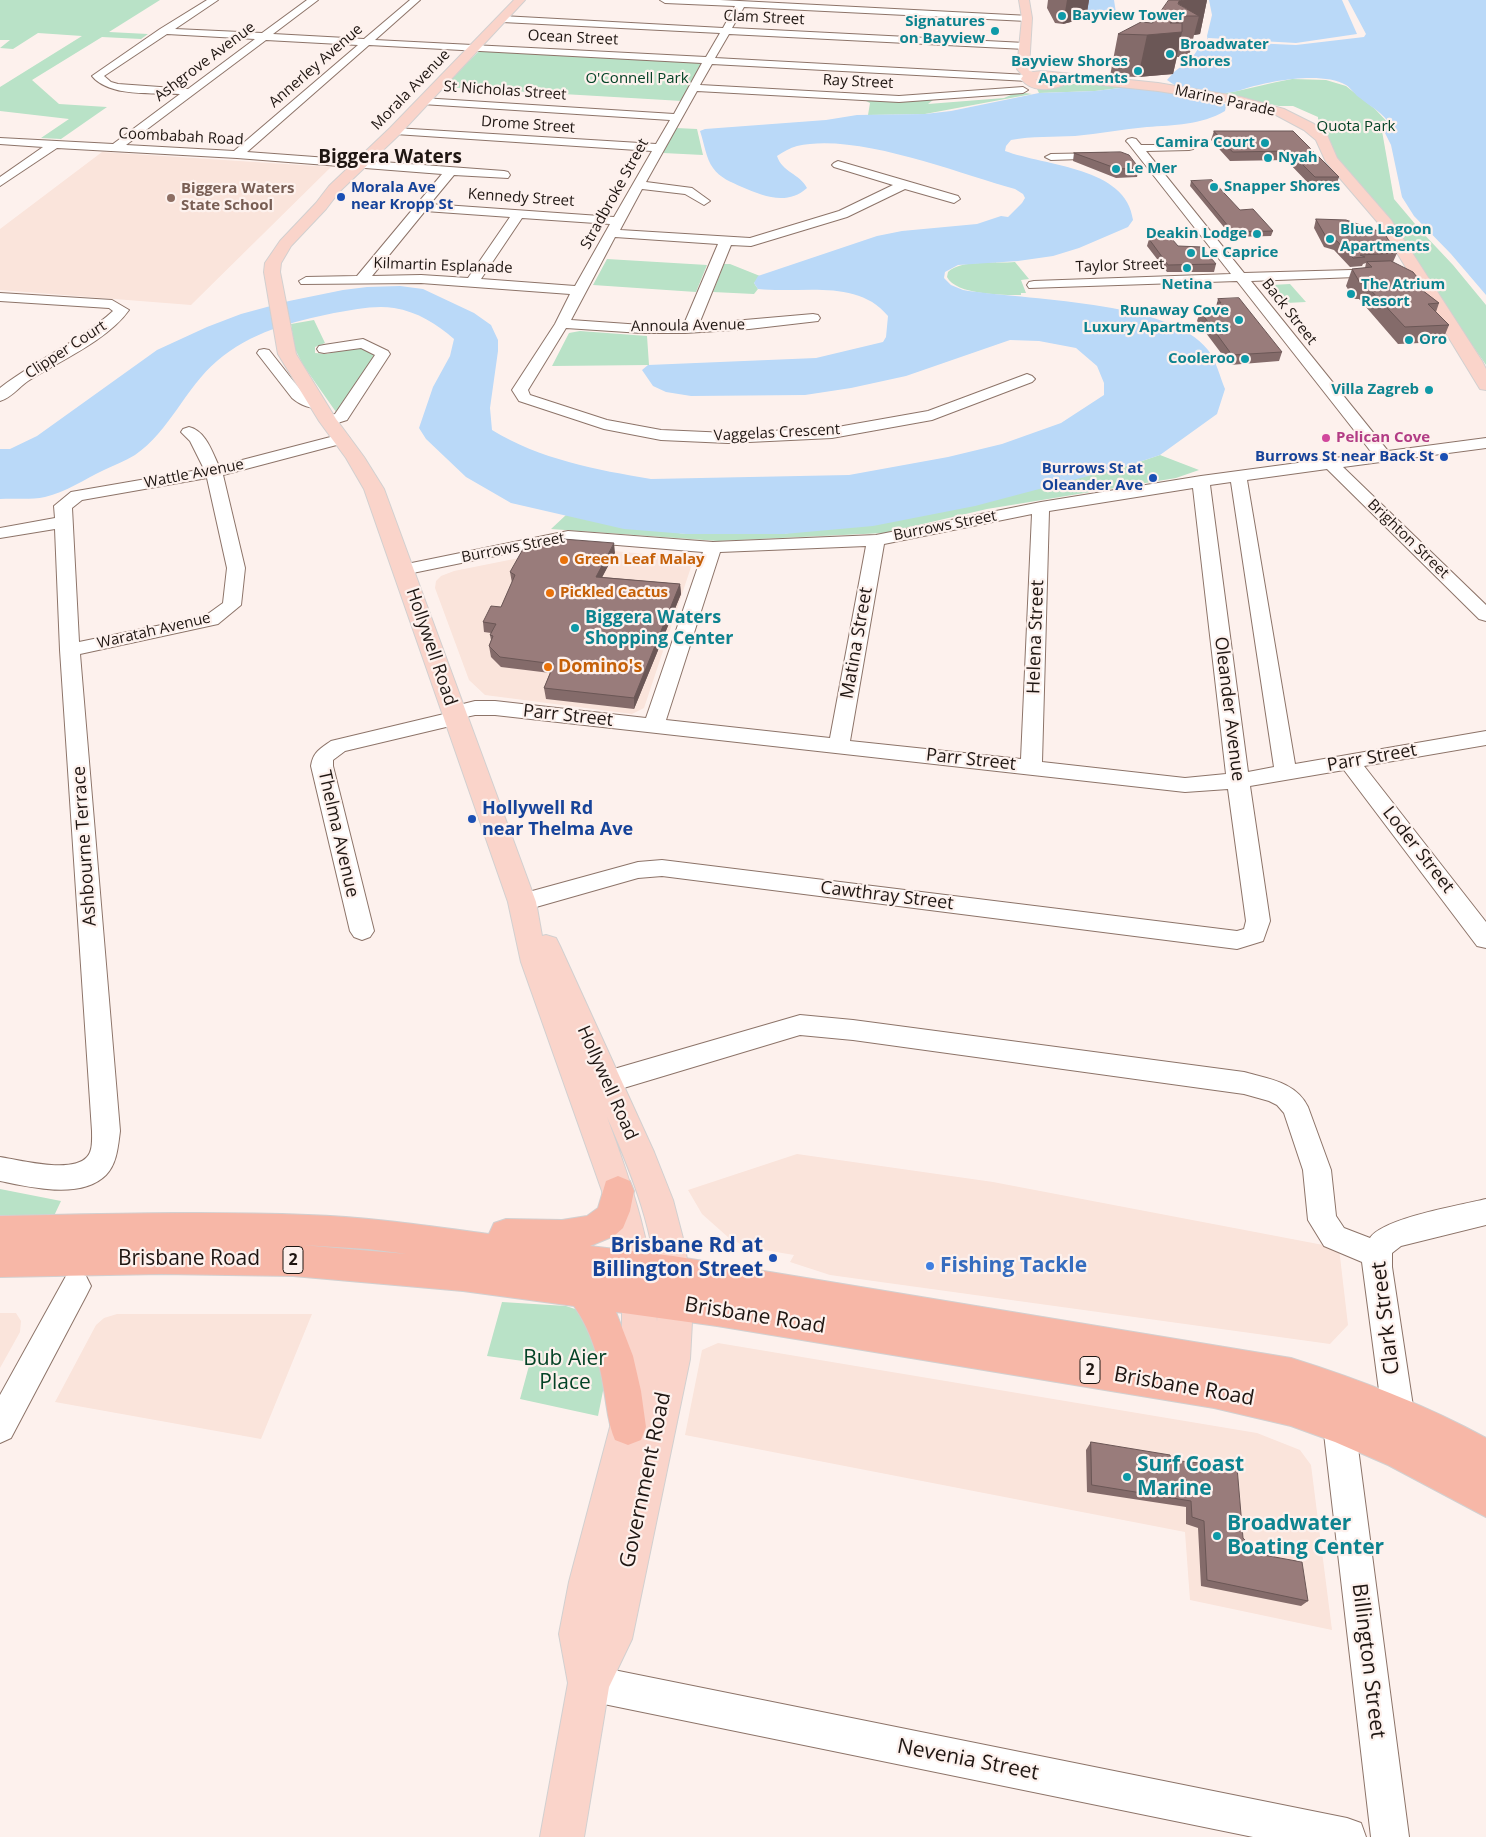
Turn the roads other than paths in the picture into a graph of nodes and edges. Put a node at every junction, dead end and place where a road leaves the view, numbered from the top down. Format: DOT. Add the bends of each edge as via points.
graph roads {
  1 [pos="213,0"];
  2 [pos="313,0"];
  3 [pos="415,0"];
  4 [pos="520,0"];
  5 [pos="665,0"];
  6 [pos="1024,0"];
  7 [pos="741,4"];
  8 [pos="1027,18"];
  9 [pos="502,19"];
  10 [pos="163,31"];
  11 [pos="725,31"];
  12 [pos="265,36"];
  13 [pos="368,42"];
  14 [pos="1025,46"];
  15 [pos="474,48"];
  16 [pos="708,61"];
  17 [pos="982,76"];
  18 [pos="1026,77"];
  19 [pos="1050,81"];
  20 [pos="693,88"];
  21 [pos="191,92"];
  22 [pos="422,101"];
  23 [pos="677,117"];
  24 [pos="395,131"];
  25 [pos="0,141"];
  26 [pos="53,145"];
  27 [pos="1188,147"];
  28 [pos="115,148"];
  29 [pos="659,148"];
  30 [pos="1138,148"];
  31 [pos="237,156"];
  32 [pos="1051,158"];
  33 [pos="359,164"];
  34 [pos="838,165"];
  35 [pos="451,171"];
  36 [pos="504,175"];
  37 [pos="0,182"];
  38 [pos="902,185"];
  39 [pos="638,186"];
  40 [pos="954,199"];
  41 [pos="704,201"];
  42 [pos="422,207"];
  43 [pos="518,214"];
  44 [pos="618,221"];
  45 [pos="612,233"];
  46 [pos="726,241"];
  47 [pos="1416,270"];
  48 [pos="272,272"];
  49 [pos="1242,277"];
  50 [pos="362,279"];
  51 [pos="306,281"];
  52 [pos="472,282"];
  53 [pos="1034,285"];
  54 [pos="579,290"];
  55 [pos="0,297"];
  56 [pos="813,318"];
  57 [pos="562,324"];
  58 [pos="690,328"];
  59 [pos="324,349"];
  60 [pos="264,353"];
  61 [pos="1027,379"];
  62 [pos="1486,386"];
  63 [pos="0,396"];
  64 [pos="524,398"];
  65 [pos="317,404"];
  66 [pos="328,421"];
  67 [pos="189,432"];
  68 [pos="342,439"];
  69 [pos="1486,443"];
  70 [pos="1384,457"];
  71 [pos="1331,464"];
  72 [pos="214,472"];
  73 [pos="1238,476"];
  74 [pos="1201,482"];
  75 [pos="1040,507"];
  76 [pos="64,522"];
  77 [pos="0,533"];
  78 [pos="876,540"];
  79 [pos="713,548"];
  80 [pos="403,570"];
  81 [pos="1486,615"];
  82 [pos="70,650"];
  83 [pos="455,716"];
  84 [pos="654,726"];
  85 [pos="1486,738"];
  86 [pos="839,746"];
  87 [pos="1349,762"];
  88 [pos="1031,767"];
  89 [pos="1286,773"];
  90 [pos="1238,781"];
  91 [pos="522,902"];
  92 [pos="362,931"];
  93 [pos="1255,935"];
  94 [pos="1486,939"];
  95 [pos="607,1082"];
  96 [pos="0,1169"];
  97 [pos="618,1191"];
  98 [pos="1486,1212"];
  99 [pos="0,1231"];
  100 [pos="410,1239"];
  101 [pos="1376,1254"];
  102 [pos="0,1262"];
  103 [pos="636,1283"];
  104 [pos="76,1286"];
  105 [pos="674,1287"];
  106 [pos="585,1293"];
  107 [pos="1398,1413"];
  108 [pos="1339,1426"];
  109 [pos="0,1427"];
  110 [pos="628,1427"];
  111 [pos="1486,1458"];
  112 [pos="1486,1498"];
  113 [pos="588,1683"];
  114 [pos="562,1837"];
  115 [pos="1347,1837"];
  116 [pos="1390,1837"];
  1 -- 10 [label="street"];
  2 -- 12 [label="street, Ashgrove Avenue"];
  3 -- 13 [label="street, Annerley Avenue"];
  4 -- 9 [label="main road, Morala Avenue"];
  5 -- 7 [label="street"];
  6 -- 8 [label="main road"];
  7 -- 8 [label="street"];
  7 -- 11 [label="street, Stradbroke Street"];
  8 -- 14 [label="main road"];
  9 -- 11 [label="street, Clam Street"];
  9 -- 15 [label="main road, Morala Avenue"];
  10 -- 12 [label="street, Ocean Street"];
  10 -- 21 [label="street" via="98,76 118,88"];
  11 -- 14 [label="street, Clam Street"];
  11 -- 16 [label="street, Stradbroke Street"];
  12 -- 13 [label="street, Ocean Street"];
  12 -- 21 [label="street, Ashgrove Avenue"];
  13 -- 15 [label="street, Ocean Street"];
  13 -- 31 [label="street, Annerley Avenue"];
  14 -- 18 [label="main road"];
  15 -- 16 [label="street, Ocean Street"];
  15 -- 22 [label="main road, Morala Avenue"];
  16 -- 17 [label="street, Ocean Street"];
  16 -- 20 [label="street, Stradbroke Street"];
  17 -- 18 [label="street, Ocean Street"];
  17 -- 18 [label="street, Ocean Street"];
  18 -- 19 [label="main road, Marine Parade"];
  18 -- 19 [label="main road" via="1034,68"];
  18 -- 20 [label="street, Ray Street" via="899,99"];
  19 -- 47 [label="main road, Marine Parade" via="1093,81 1173,90 1254,104 1280,112 1316,132 1332,159 1386,223"];
  20 -- 23 [label="street, Stradbroke Street"];
  21 -- 28 [label="street, Ashgrove Avenue"];
  22 -- 23 [label="street, St Nicholas Street"];
  22 -- 24 [label="main road, Morala Avenue"];
  23 -- 29 [label="street, Stradbroke Street"];
  24 -- 29 [label="street, Drome Street"];
  24 -- 33 [label="main road, Morala Avenue"];
  25 -- 26 [label="street, Coombabah Road"];
  26 -- 28 [label="street, Coombabah Road"];
  26 -- 37 [label="street"];
  27 -- 30 [label="street"];
  28 -- 31 [label="street, Coombabah Road"];
  29 -- 39 [label="street, Stradbroke Street"];
  30 -- 32 [label="street" via="1120,155"];
  30 -- 49 [label="street, Back Street"];
  31 -- 33 [label="street, Coombabah Road"];
  33 -- 35 [label="street, Coombabah Road"];
  33 -- 48 [label="main road, Morala Avenue" via="285,244 273,263"];
  34 -- 38 [label="street"];
  35 -- 36 [label="street, Coombabah Road"];
  35 -- 42 [label="street"];
  38 -- 40 [label="street"];
  38 -- 46 [label="street" via="842,214 751,242"];
  39 -- 41 [label="street" via="688,191"];
  39 -- 44 [label="street, Stradbroke Street"];
  42 -- 43 [label="street, Kennedy Street"];
  42 -- 50 [label="street"];
  43 -- 44 [label="street, Kennedy Street"];
  43 -- 52 [label="street"];
  44 -- 45 [label="street, Stradbroke Street"];
  45 -- 46 [label="street"];
  45 -- 54 [label="street, Stradbroke Street"];
  46 -- 58 [label="street"];
  47 -- 49 [label="street, Taylor Street"];
  47 -- 62 [label="main road, Marine Parade"];
  48 -- 65 [label="main road, Hollywell Road" via="287,354"];
  49 -- 53 [label="street, Taylor Street"];
  49 -- 70 [label="street, Back Street"];
  50 -- 51 [label="street, Kilmartin Esplanade"];
  50 -- 52 [label="street, Kilmartin Esplanade"];
  52 -- 54 [label="street, Kilmartin Esplanade"];
  54 -- 57 [label="street, Stradbroke Street"];
  55 -- 63 [label="street, Clipper Court" via="112,304 122,310 99,331 21,379"];
  56 -- 58 [label="street, Annoula Avenue"];
  57 -- 58 [label="street, Annoula Avenue"];
  57 -- 64 [label="street, Stradbroke Street" via="520,390"];
  59 -- 66 [label="street" via="363,342 383,354 340,417"];
  60 -- 65 [label="street" via="297,395 304,401"];
  61 -- 64 [label="street, Vaggelas Crescent" via="932,415 832,433 728,438 661,435 604,424"];
  65 -- 66 [label="main road, Hollywell Road"];
  66 -- 68 [label="main road, Hollywell Road"];
  67 -- 72 [label="street, Waratah Avenue" via="197,439"];
  68 -- 72 [label="street, Wattle Avenue"];
  68 -- 80 [label="main road, Hollywell Road" via="374,489"];
  69 -- 70 [label="street, Burrows Street"];
  70 -- 71 [label="street, Burrows Street"];
  71 -- 73 [label="street, Burrows Street"];
  71 -- 81 [label="street, Brighton Street"];
  72 -- 76 [label="street, Wattle Avenue" via="77,496 63,506"];
  72 -- 82 [label="street, Waratah Avenue" via="236,568 232,605 211,620"];
  73 -- 74 [label="street, Burrows Street"];
  73 -- 89 [label="street"];
  74 -- 75 [label="street, Burrows Street"];
  74 -- 90 [label="street, Oleander Avenue"];
  75 -- 78 [label="street, Burrows Street"];
  75 -- 88 [label="street, Helena Street"];
  76 -- 77 [label="street"];
  76 -- 82 [label="street, Ashbourne Terrace"];
  78 -- 79 [label="street, Burrows Street"];
  78 -- 86 [label="street, Matina Street"];
  79 -- 80 [label="street, Burrows Street" via="568,536"];
  79 -- 84 [label="street"];
  80 -- 83 [label="main road, Hollywell Road"];
  82 -- 96 [label="street, Ashbourne Terrace" via="106,1131 103,1156 95,1166 78,1177 56,1178"];
  83 -- 84 [label="street, Parr Street" via="483,707"];
  83 -- 91 [label="main road, Hollywell Road"];
  83 -- 92 [label="street, Thelma Avenue" via="338,746 323,757 322,766"];
  84 -- 86 [label="street, Parr Street"];
  85 -- 87 [label="street, Parr Street"];
  86 -- 88 [label="street, Parr Street"];
  87 -- 89 [label="street, Parr Street"];
  87 -- 94 [label="street, Loder Street"];
  88 -- 90 [label="street, Parr Street" via="1185,785"];
  89 -- 90 [label="street, Parr Street"];
  90 -- 93 [label="street, Oleander Avenue" via="1258,920"];
  91 -- 93 [label="street, Cawthray Street" via="638,870 662,868 1237,940"];
  91 -- 95 [label="main road, Hollywell Road" via="540,930"];
  91 -- 97 [label="main road, Hollywell Road" via="535,962"];
  95 -- 101 [label="street" via="800,1025 1244,1083 1276,1092 1295,1107 1317,1170 1322,1220 1334,1237"];
  95 -- 105 [label="main road, Hollywell Road" via="656,1200"];
  97 -- 100 [label="highway" via="612,1216 605,1223 585,1231 549,1236 450,1232"];
  97 -- 103 [label="main road, Hollywell Road"];
  98 -- 101 [label="street, Clark Street" via="1397,1234 1380,1245"];
  99 -- 100 [label="highway, Brisbane Road / 2" via="259,1229"];
  100 -- 103 [label="highway, Brisbane Road / 2"];
  101 -- 107 [label="street, Clark Street"];
  102 -- 106 [label="highway, Brisbane Road / 2" via="153,1258 293,1260 462,1275"];
  103 -- 105 [label="highway, Brisbane Road / 2"];
  103 -- 106 [label="highway, Brisbane Road / 2"];
  103 -- 110 [label="main road, Government Road" via="640,1334"];
  104 -- 109 [label="street"];
  105 -- 107 [label="highway, Brisbane Road / 2" via="1291,1376"];
  105 -- 108 [label="highway, Brisbane Road / 2" via="1214,1390 1291,1408"];
  105 -- 113 [label="main road, Government Road" via="672,1359 612,1639"];
  106 -- 110 [label="highway" via="603,1319 620,1369"];
  107 -- 111 [label="highway, Brisbane Road / 2"];
  108 -- 112 [label="highway, Brisbane Road / 2" via="1401,1452"];
  108 -- 116 [label="street, Billington Street"];
  110 -- 113 [label="main road, Government Road" via="579,1634"];
  113 -- 114 [label="main road, Government Road"];
  113 -- 115 [label="street, Nevenia Street"];
}
